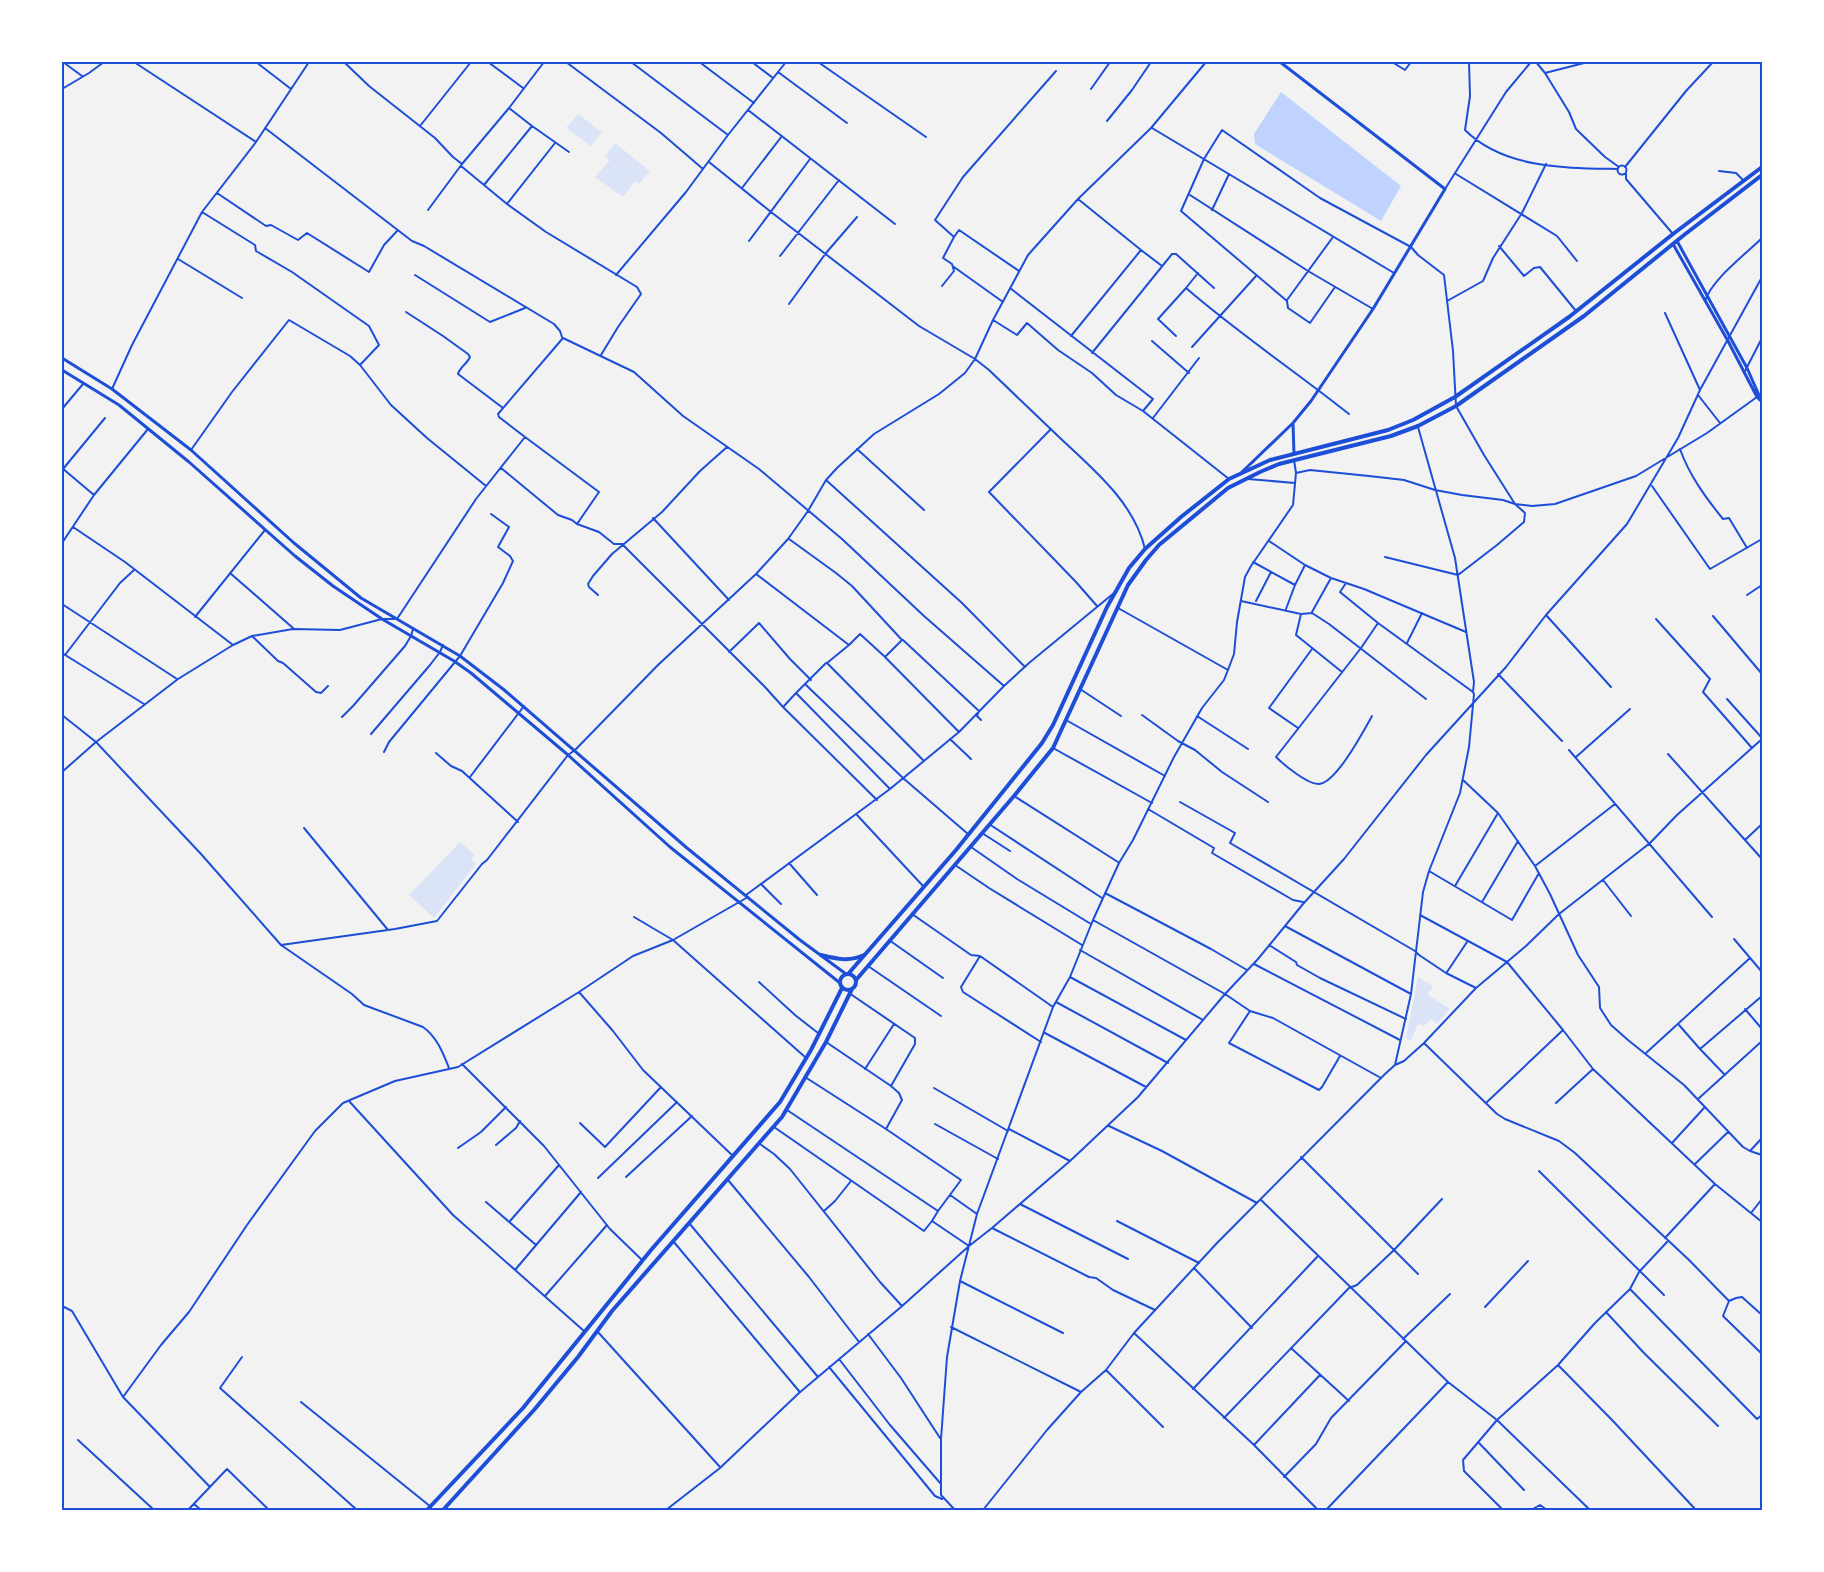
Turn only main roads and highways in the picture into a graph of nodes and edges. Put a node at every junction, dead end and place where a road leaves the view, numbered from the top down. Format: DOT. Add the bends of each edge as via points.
graph roads {
  1 [pos="1280,62"];
  2 [pos="1762,167"];
  3 [pos="1762,175"];
  4 [pos="1677,241"];
  5 [pos="1673,244"];
  6 [pos="1729,339"];
  7 [pos="62,358"];
  8 [pos="62,370"];
  9 [pos="1755,390"];
  10 [pos="1762,402"];
  11 [pos="1293,423"];
  12 [pos="1294,453"];
  13 [pos="1294,460"];
  14 [pos="1242,472"];
  15 [pos="820,955"];
  16 [pos="865,955"];
  17 [pos="847,974"];
  18 [pos="856,980"];
  19 [pos="841,985"];
  20 [pos="850,991"];
  21 [pos="429,1509"];
  22 [pos="443,1510"];
  1 -- 11 [label="main road" via="1445,189 1373,309"];
  2 -- 12 [label="highway" via="1576,311 1455,398 1388,430"];
  3 -- 4 [label="highway"];
  4 -- 5 [label="highway"];
  4 -- 6 [label="main road"];
  5 -- 6 [label="main road"];
  5 -- 13 [label="highway" via="1584,315 1456,406 1391,436"];
  6 -- 9 [label="main road"];
  6 -- 9 [label="main road"];
  7 -- 15 [label="main road" via="112,389 191,450 362,598 460,656 524,706 687,848"];
  8 -- 19 [label="main road" via="119,405 333,586 471,673 670,847"];
  9 -- 10 [label="main road"];
  9 -- 10 [label="main road"];
  11 -- 12 [label="main road"];
  11 -- 14 [label="main road"];
  12 -- 13 [label="main road"];
  12 -- 14 [label="highway"];
  13 -- 18 [label="highway" via="1228,488 1146,560 1117,607 1053,748"];
  14 -- 16 [label="highway" via="1181,517 1129,568 1042,743"];
  15 -- 16 [label="highway" via="853,960"];
  15 -- 17 [label="main road"];
  16 -- 17 [label="highway"];
  17 -- 18 [label="highway"];
  17 -- 19 [label="highway" via="841,977"];
  18 -- 20 [label="highway"];
  19 -- 20 [label="highway"];
  19 -- 21 [label="highway" via="780,1102 642,1260 523,1408"];
  20 -- 22 [label="highway" via="826,1042 774,1127 612,1311 534,1410"];
}
